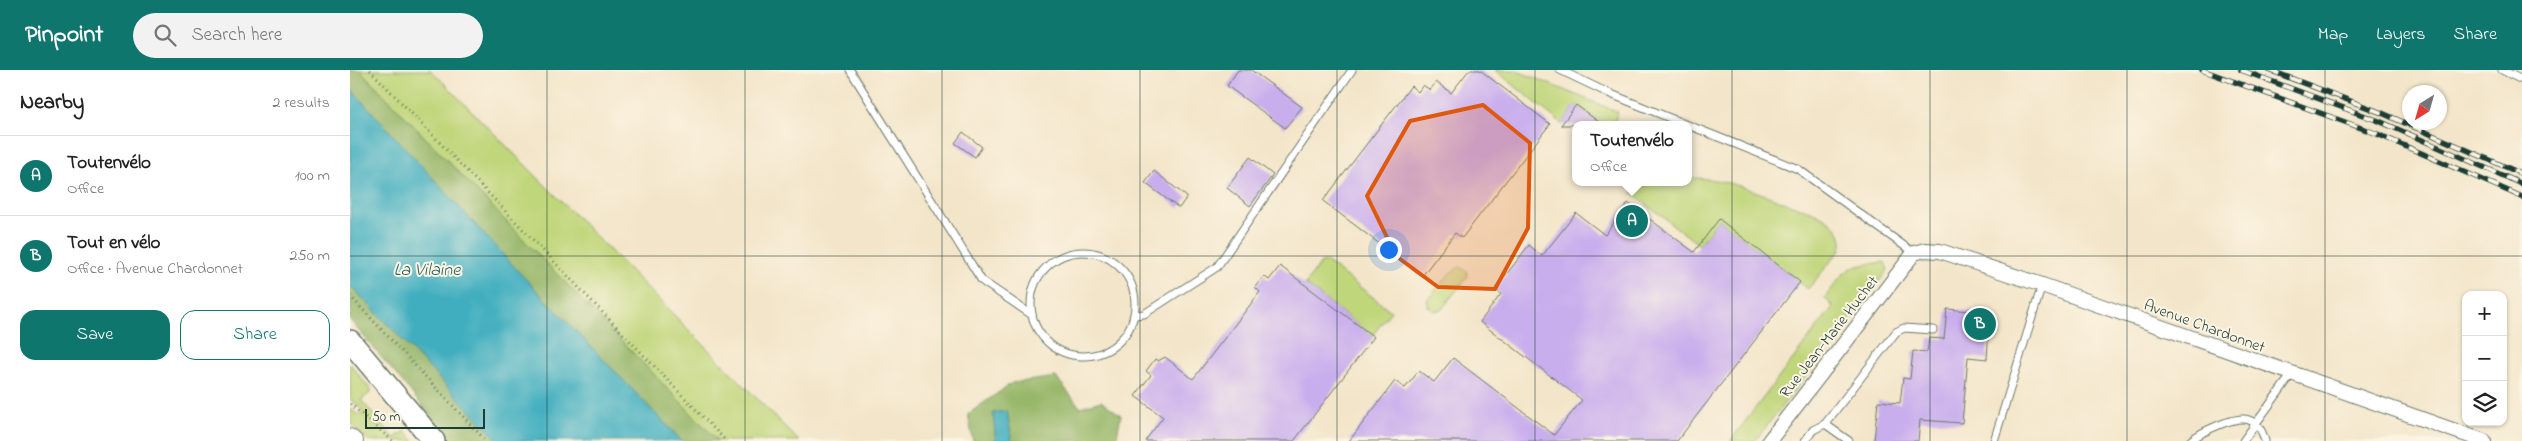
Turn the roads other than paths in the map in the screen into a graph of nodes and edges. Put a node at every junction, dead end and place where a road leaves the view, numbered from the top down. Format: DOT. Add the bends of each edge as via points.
graph roads {
  1 [pos="850,70"];
  2 [pos="1352,70"];
  3 [pos="1560,70"];
  4 [pos="2502,70"];
  5 [pos="2522,80"];
  6 [pos="1678,121"];
  7 [pos="1692,127"];
  8 [pos="1914,253"];
  9 [pos="2042,285"];
  10 [pos="1032,315"];
  11 [pos="1134,315"];
  12 [pos="1933,330"];
  13 [pos="350,341"];
  14 [pos="2292,374"];
  15 [pos="1826,424"];
  16 [pos="2256,425"];
  17 [pos="350,436"];
  18 [pos="356,441"];
  19 [pos="434,441"];
  20 [pos="1770,441"];
  21 [pos="1805,441"];
  22 [pos="1849,441"];
  23 [pos="1994,441"];
  24 [pos="2190,441"];
  25 [pos="2243,441"];
  26 [pos="2265,441"];
  27 [pos="2484,441"];
  1 -- 10 [label="lane" via="982,281"];
  2 -- 11 [label="lane" via="1217,267 1144,314"];
  3 -- 6 [label="lane"];
  4 -- 5 [label="lane"];
  7 -- 8 [label="lane" via="1798,169"];
  8 -- 9 [label="street, Avenue Chardonnet" via="1940,251"];
  8 -- 20 [label="street, Rue Jean-Marie Huchet"];
  9 -- 14 [label="street, Avenue Chardonnet"];
  9 -- 23 [label="lane"];
  10 -- 11 [label="lane" via="1039,332 1048,342 1063,352 1078,356 1096,355 1115,346 1127,332"];
  10 -- 11 [label="lane" via="1030,303 1039,274 1052,261 1069,253 1087,251 1104,255 1119,265 1131,282 1136,300"];
  12 -- 15 [label="lane" via="1904,328 1896,332"];
  13 -- 19 [label="main road"];
  14 -- 16 [label="lane"];
  14 -- 27 [label="street, Avenue Chardonnet"];
  15 -- 21 [label="lane" via="1814,430"];
  15 -- 22 [label="lane"];
  16 -- 24 [label="lane" via="2249,420 2229,422"];
  16 -- 25 [label="lane"];
  16 -- 26 [label="lane" via="2262,430"];
  17 -- 18 [label="street"];
}
